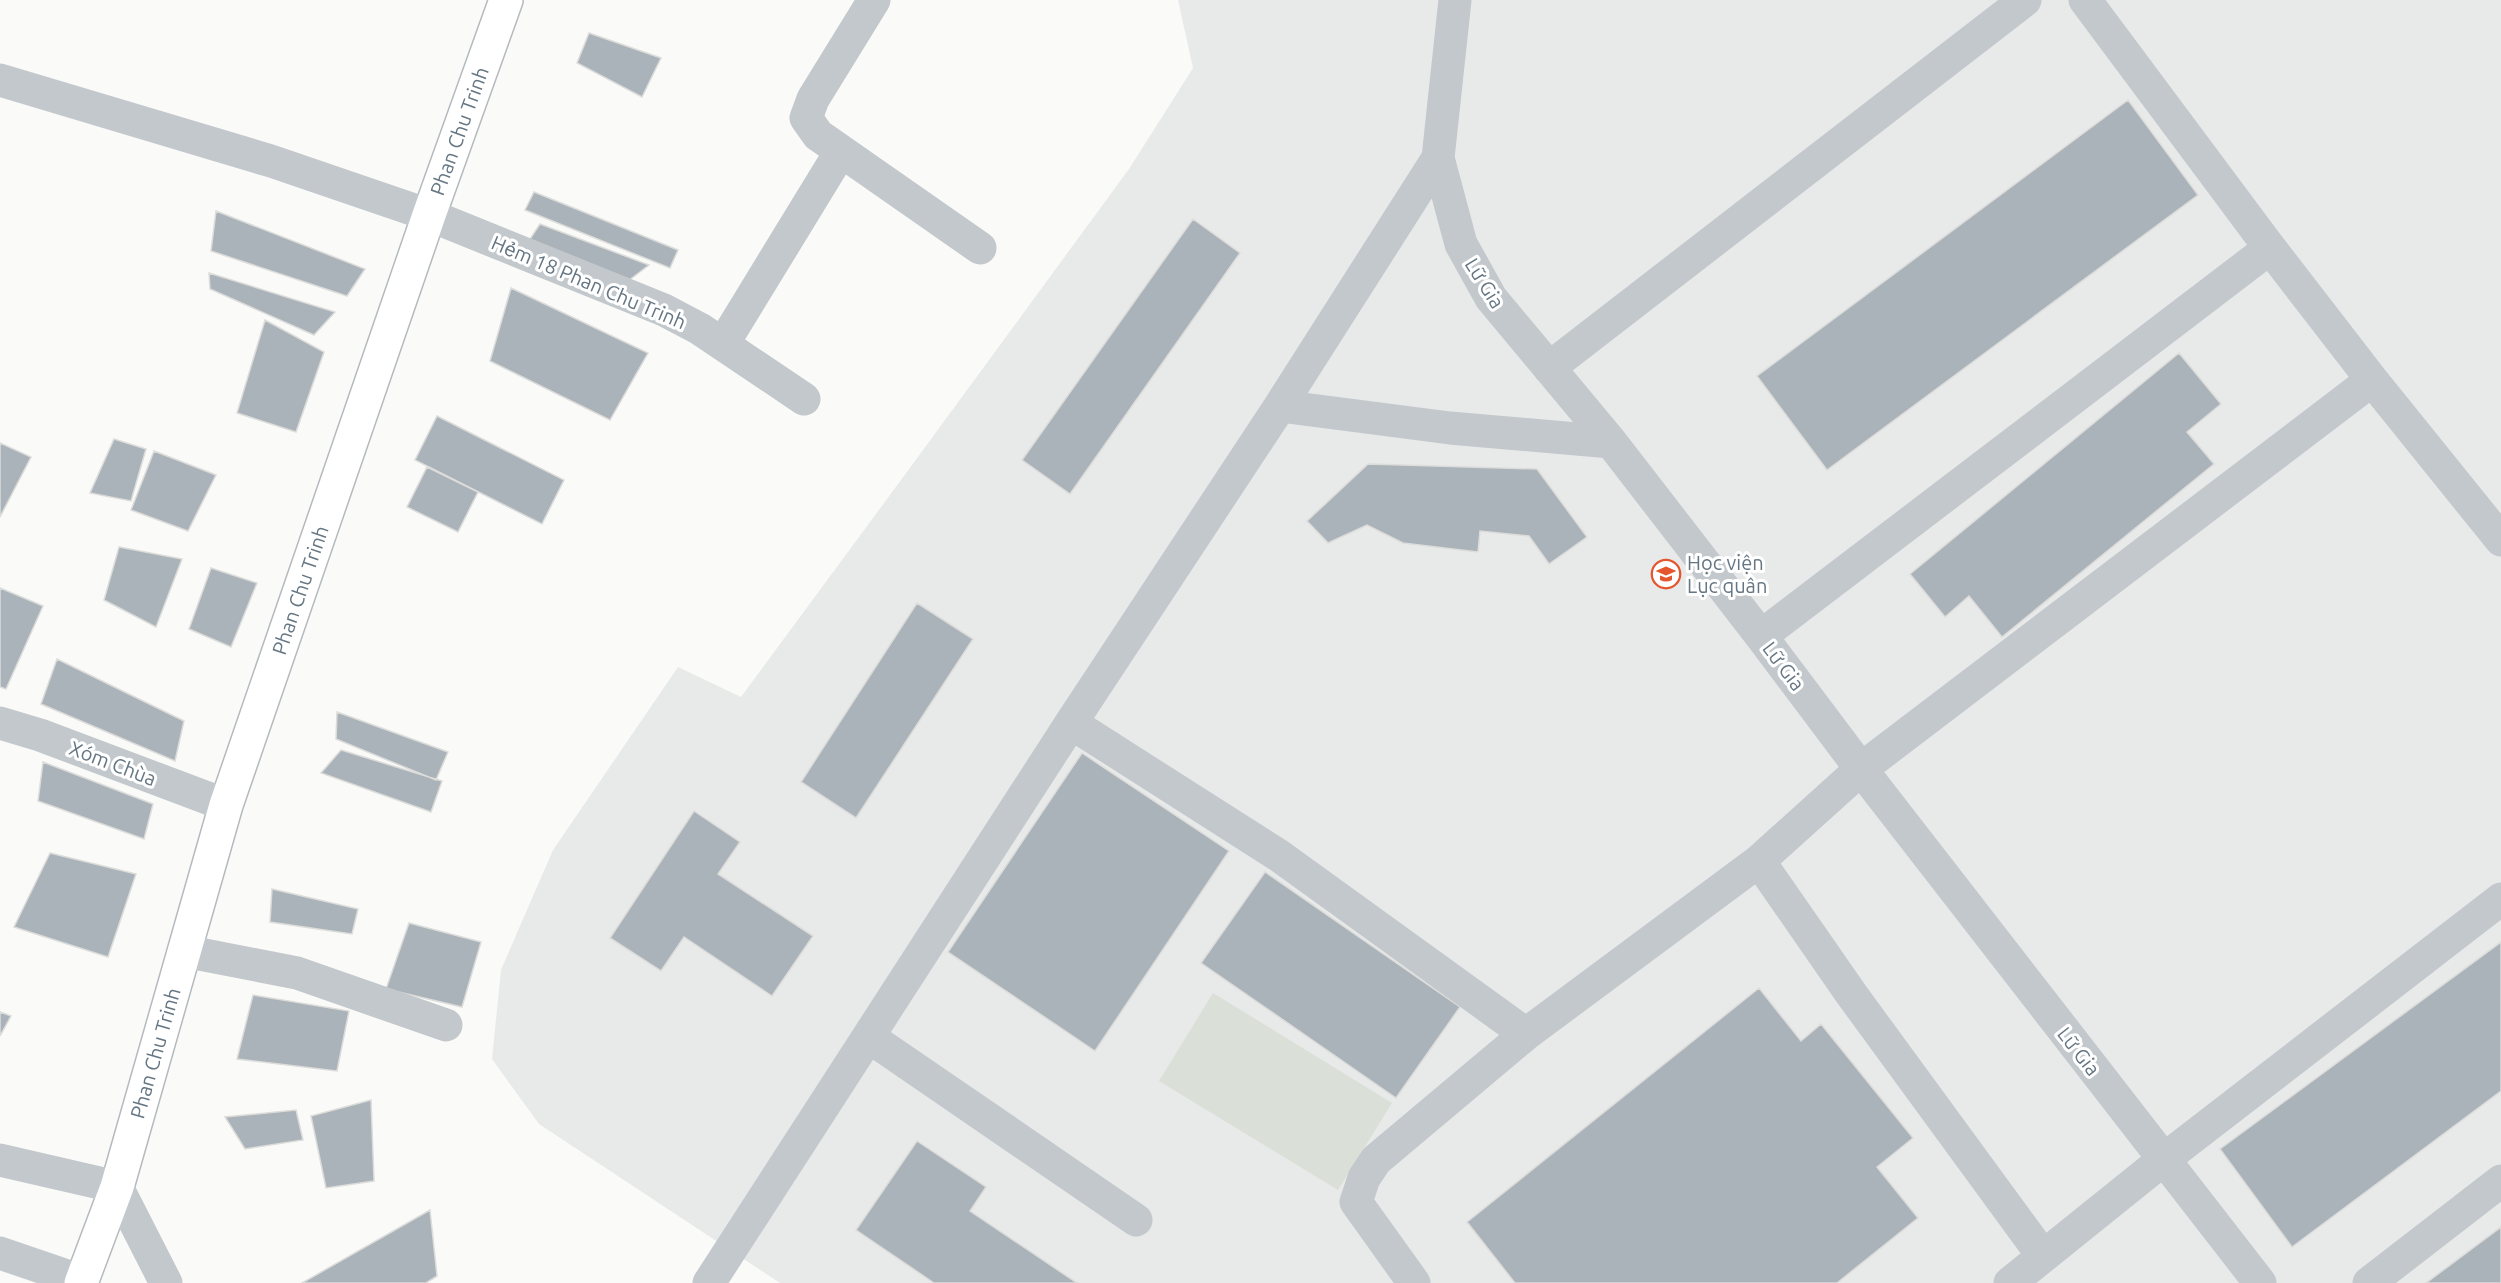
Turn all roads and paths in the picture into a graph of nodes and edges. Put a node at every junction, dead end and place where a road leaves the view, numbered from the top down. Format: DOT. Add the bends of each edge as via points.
graph roads {
  1 [pos="506,0"];
  2 [pos="874,0"];
  3 [pos="1455,0"];
  4 [pos="2025,0"];
  5 [pos="2085,0"];
  6 [pos="0,80"];
  7 [pos="841,151"];
  8 [pos="1437,158"];
  9 [pos="429,215"];
  10 [pos="980,248"];
  11 [pos="2270,248"];
  12 [pos="723,344"];
  13 [pos="1549,368"];
  14 [pos="2372,380"];
  15 [pos="804,399"];
  16 [pos="1280,406"];
  17 [pos="1611,442"];
  18 [pos="2501,540"];
  19 [pos="1761,636"];
  20 [pos="0,723"];
  21 [pos="1071,723"];
  22 [pos="1861,770"];
  23 [pos="226,805"];
  24 [pos="1759,861"];
  25 [pos="2501,899"];
  26 [pos="184,951"];
  27 [pos="446,1025"];
  28 [pos="1526,1034"];
  29 [pos="869,1037"];
  30 [pos="0,1160"];
  31 [pos="2163,1160"];
  32 [pos="2501,1181"];
  33 [pos="117,1187"];
  34 [pos="1136,1220"];
  35 [pos="0,1253"];
  36 [pos="2043,1256"];
  37 [pos="81,1282"];
  38 [pos="166,1283"];
  39 [pos="709,1283"];
  40 [pos="1414,1283"];
  41 [pos="2010,1283"];
  42 [pos="2260,1283"];
  43 [pos="2369,1283"];
  1 -- 9 [label="main road, Phan Chu Trinh"];
  2 -- 7 [label="street" via="807,111 806,118 818,135"];
  3 -- 8 [label="street, Lữ Gia"];
  4 -- 13 [label="street"];
  5 -- 11 [label="street"];
  6 -- 9 [label="street, Hẻm 18 Phan Chu Trinh" via="271,161"];
  7 -- 10 [label="street"];
  7 -- 12 [label="street"];
  8 -- 13 [label="street, Lữ Gia" via="1461,244 1491,298"];
  8 -- 16 [label="street"];
  9 -- 12 [label="street, Hẻm 18 Phan Chu Trinh" via="664,310"];
  9 -- 23 [label="main road, Phan Chu Trinh"];
  11 -- 14 [label="street"];
  11 -- 19 [label="street"];
  12 -- 15 [label="street, Hẻm 18 Phan Chu Trinh"];
  13 -- 17 [label="street, Lữ Gia"];
  14 -- 18 [label="street"];
  14 -- 22 [label="street"];
  16 -- 17 [label="street" via="1450,428"];
  16 -- 21 [label="street"];
  17 -- 19 [label="street, Lữ Gia"];
  19 -- 22 [label="street, Lữ Gia"];
  20 -- 23 [label="street, Xóm Chùa"];
  21 -- 28 [label="street" via="1278,855"];
  21 -- 29 [label="street"];
  22 -- 24 [label="street"];
  22 -- 31 [label="street, Lữ Gia"];
  23 -- 26 [label="main road, Phan Chu Trinh"];
  24 -- 28 [label="street"];
  24 -- 36 [label="street"];
  25 -- 31 [label="street"];
  26 -- 27 [label="street" via="297,973"];
  26 -- 33 [label="main road, Phan Chu Trinh"];
  28 -- 40 [label="street" via="1376,1160 1364,1178 1356,1202"];
  29 -- 34 [label="street"];
  29 -- 39 [label="street"];
  30 -- 33 [label="street"];
  31 -- 36 [label="street"];
  31 -- 42 [label="street, Lữ Gia"];
  32 -- 43 [label="street"];
  33 -- 37 [label="main road, Phan Chu Trinh"];
  33 -- 38 [label="street"];
  35 -- 37 [label="street"];
  36 -- 41 [label="street"];
}
